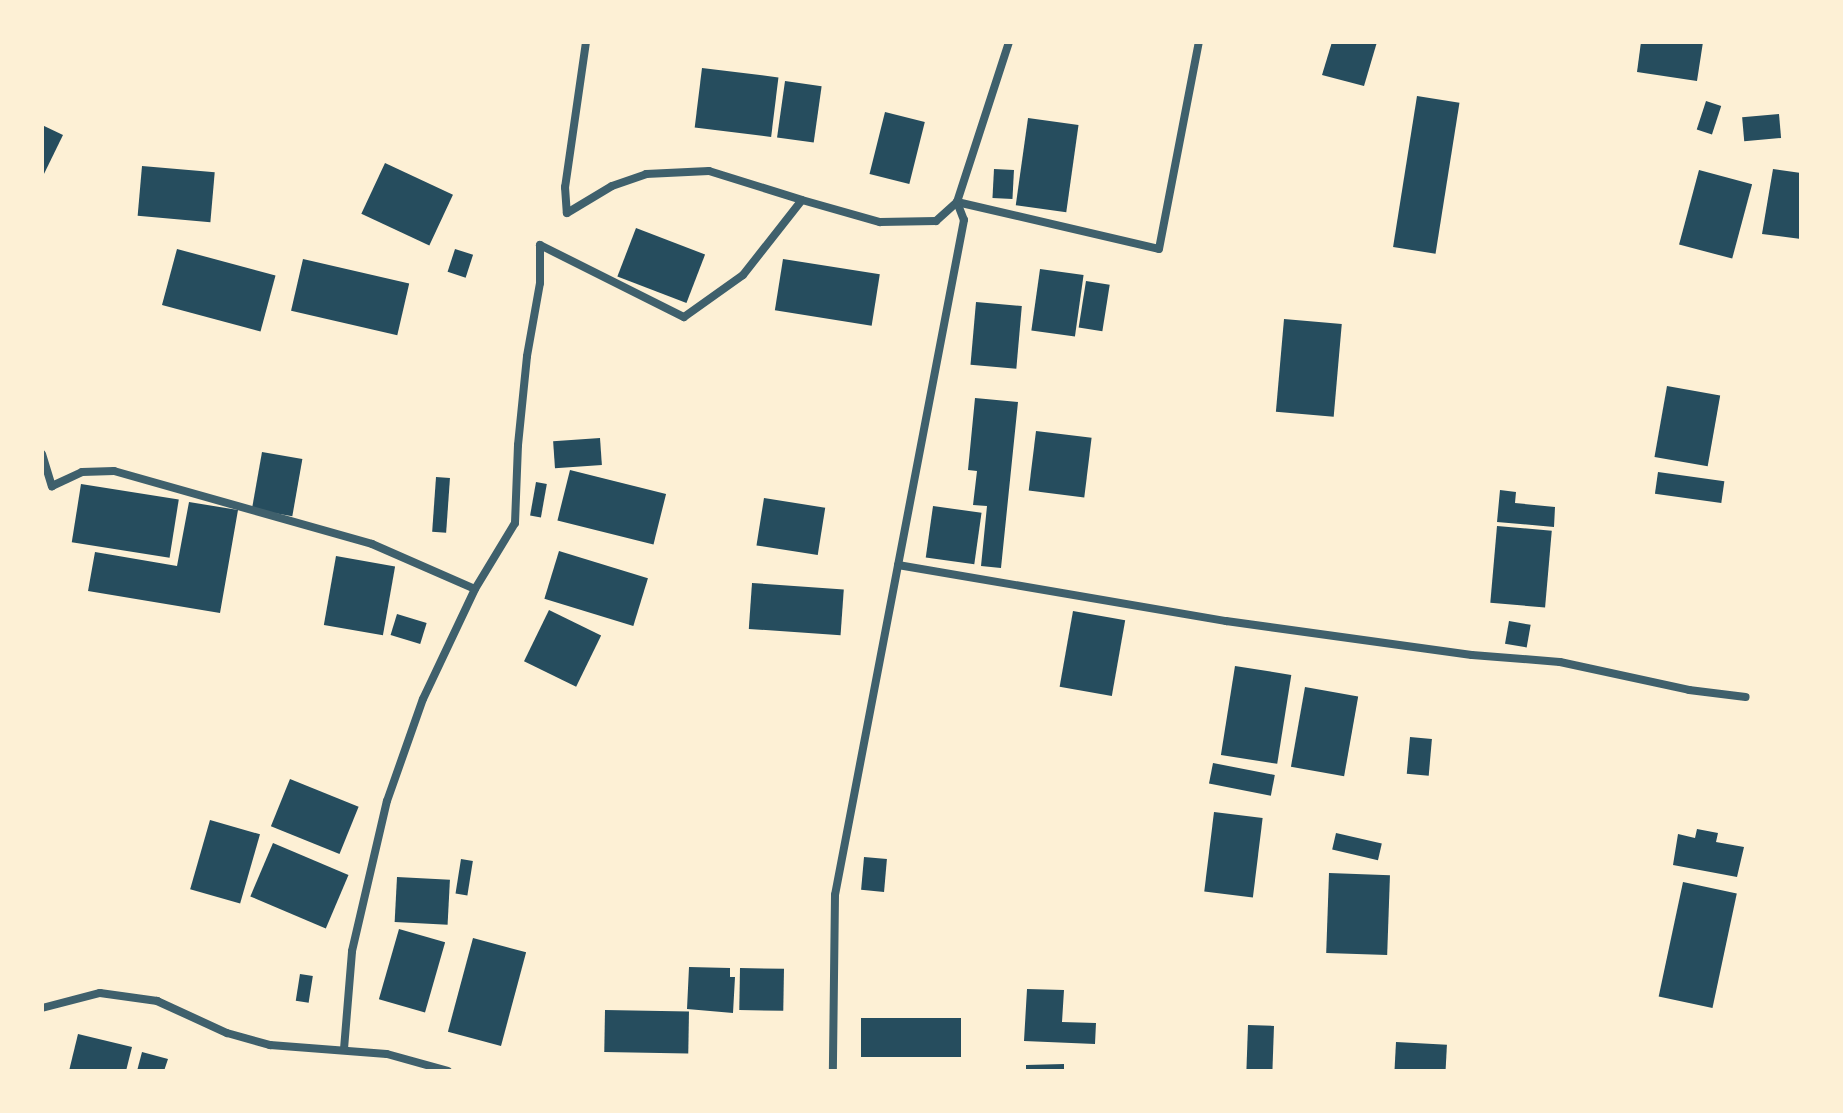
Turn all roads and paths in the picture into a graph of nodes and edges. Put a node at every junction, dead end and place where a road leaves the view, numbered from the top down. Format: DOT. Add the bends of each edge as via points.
graph roads {
  1 [pos="586,42"];
  2 [pos="1009,42"];
  3 [pos="1199,42"];
  4 [pos="802,200"];
  5 [pos="957,202"];
  6 [pos="42,454"];
  7 [pos="898,565"];
  8 [pos="475,589"];
  9 [pos="1746,697"];
  10 [pos="42,1008"];
  11 [pos="344,1049"];
  12 [pos="448,1071"];
  13 [pos="833,1071"];
  1 -- 4 [label="street" via="565,187 567,213 612,186 646,174 709,171"];
  2 -- 5 [label="street"];
  3 -- 5 [label="street" via="1159,249"];
  4 -- 5 [label="street" via="880,222 936,221"];
  4 -- 8 [label="street" via="743,275 684,317 540,245 515,523"];
  5 -- 7 [label="street" via="964,220"];
  6 -- 8 [label="street" via="52,486 82,472 114,471 372,544"];
  7 -- 9 [label="street" via="1226,621 1560,662"];
  7 -- 13 [label="street" via="835,895"];
  8 -- 11 [label="street" via="423,699 387,801 352,951"];
  10 -- 11 [label="street" via="100,993 157,1001 227,1033 270,1045"];
  11 -- 12 [label="street" via="387,1054"];
}
